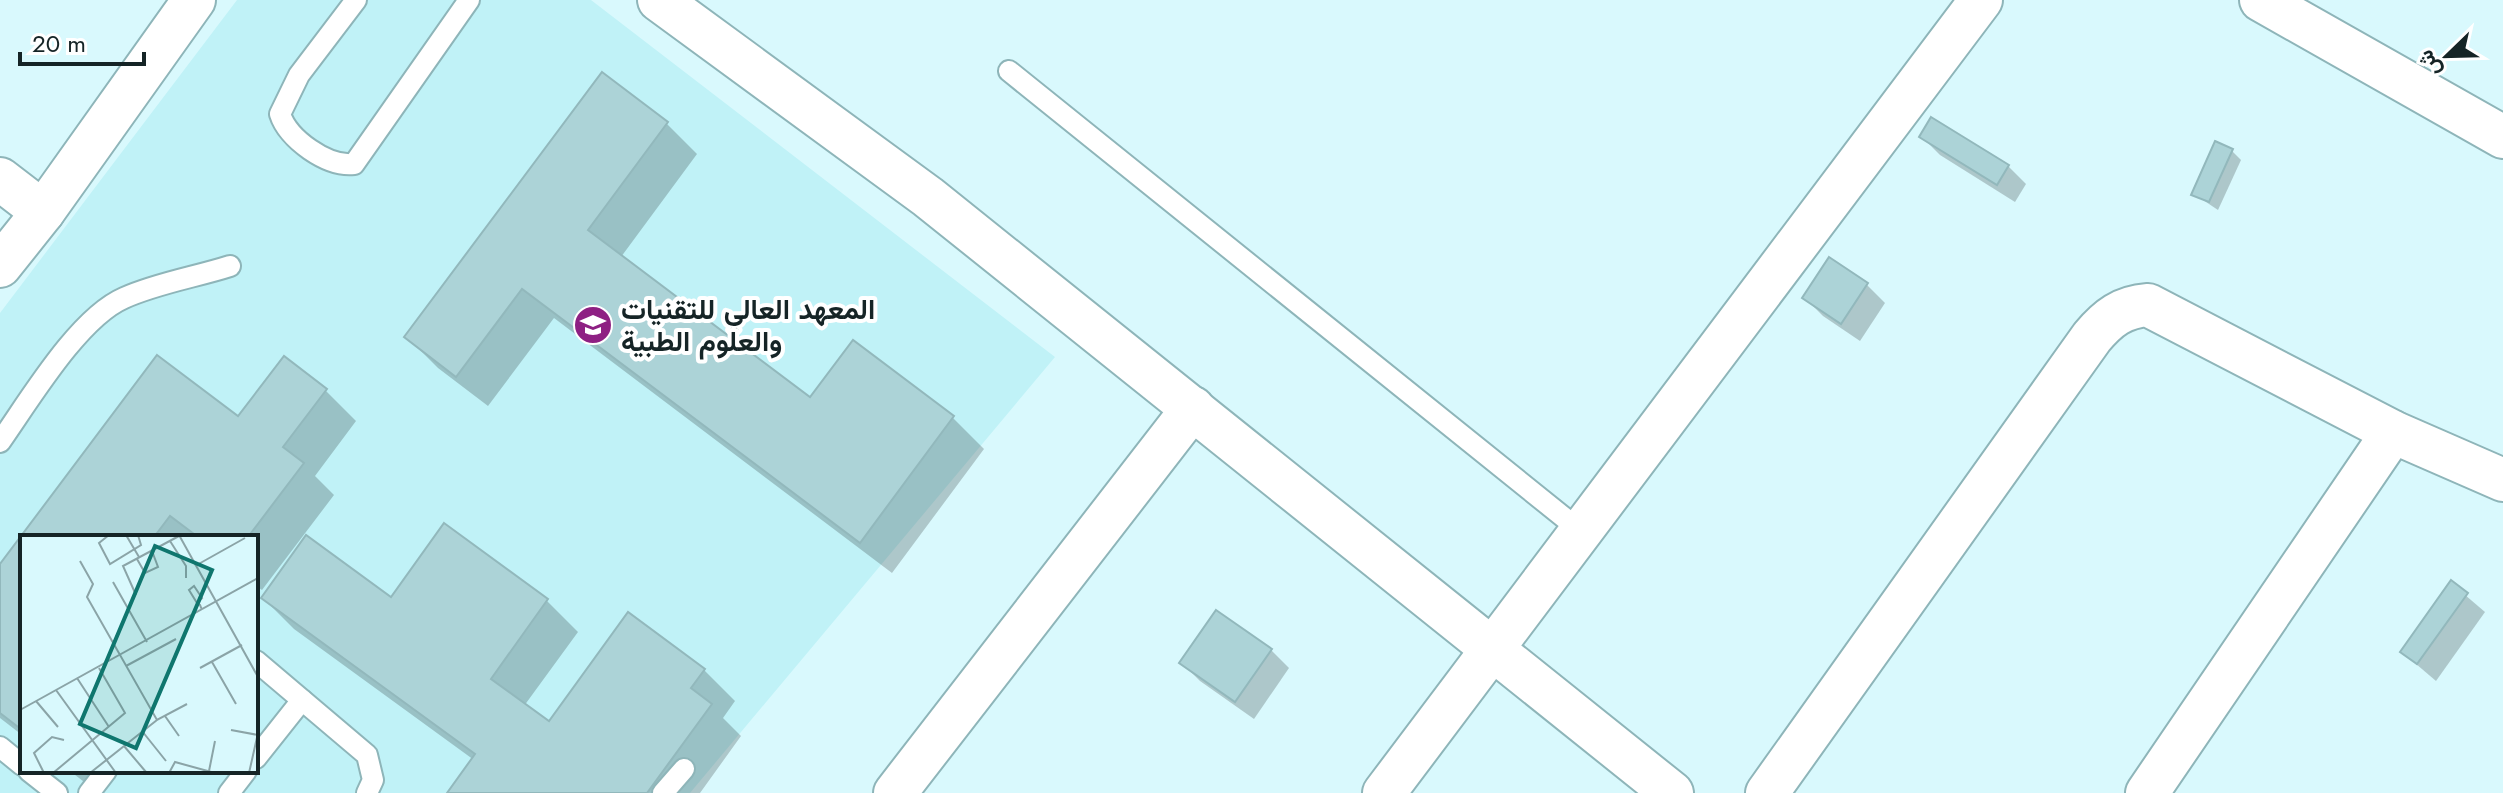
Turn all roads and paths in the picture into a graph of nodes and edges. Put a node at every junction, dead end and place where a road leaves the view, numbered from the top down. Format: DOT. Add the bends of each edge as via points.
graph roads {
  1 [pos="194,0"];
  2 [pos="356,0"];
  3 [pos="659,0"];
  4 [pos="1981,0"];
  5 [pos="464,2"];
  6 [pos="2273,3"];
  7 [pos="1009,71"];
  8 [pos="2503,137"];
  9 [pos="0,179"];
  10 [pos="43,212"];
  11 [pos="0,266"];
  12 [pos="230,266"];
  13 [pos="1193,408"];
  14 [pos="2393,432"];
  15 [pos="0,442"];
  16 [pos="2503,480"];
  17 [pos="1582,532"];
  18 [pos="1495,649"];
  19 [pos="258,663"];
  20 [pos="302,700"];
  21 [pos="0,747"];
  22 [pos="258,755"];
  23 [pos="20,763"];
  24 [pos="684,769"];
  25 [pos="32,773"];
  26 [pos="104,773"];
  27 [pos="244,773"];
  28 [pos="57,793"];
  29 [pos="89,793"];
  30 [pos="229,793"];
  31 [pos="367,793"];
  32 [pos="663,793"];
  33 [pos="895,793"];
  34 [pos="1384,793"];
  35 [pos="1672,793"];
  36 [pos="1767,793"];
  37 [pos="2147,793"];
  1 -- 10 [label="street"];
  2 -- 5 [label="lane" via="299,75 280,114 284,127 341,165 354,164"];
  3 -- 13 [label="street" via="928,197"];
  4 -- 17 [label="street"];
  6 -- 8 [label="street"];
  7 -- 17 [label="lane"];
  9 -- 10 [label="street"];
  10 -- 11 [label="street"];
  12 -- 15 [label="lane" via="122,299 86,328 51,368"];
  13 -- 18 [label="street"];
  13 -- 33 [label="street"];
  14 -- 16 [label="street"];
  14 -- 36 [label="street" via="2148,305 2116,313 2092,337"];
  14 -- 37 [label="street"];
  17 -- 18 [label="street"];
  18 -- 34 [label="street"];
  18 -- 35 [label="street"];
  19 -- 20 [label="lane"];
  20 -- 22 [label="lane"];
  20 -- 31 [label="lane" via="367,755 373,780"];
  21 -- 23 [label="lane"];
  24 -- 32 [label="lane"];
  25 -- 28 [label="lane"];
  26 -- 29 [label="lane"];
  27 -- 30 [label="lane"];
}
